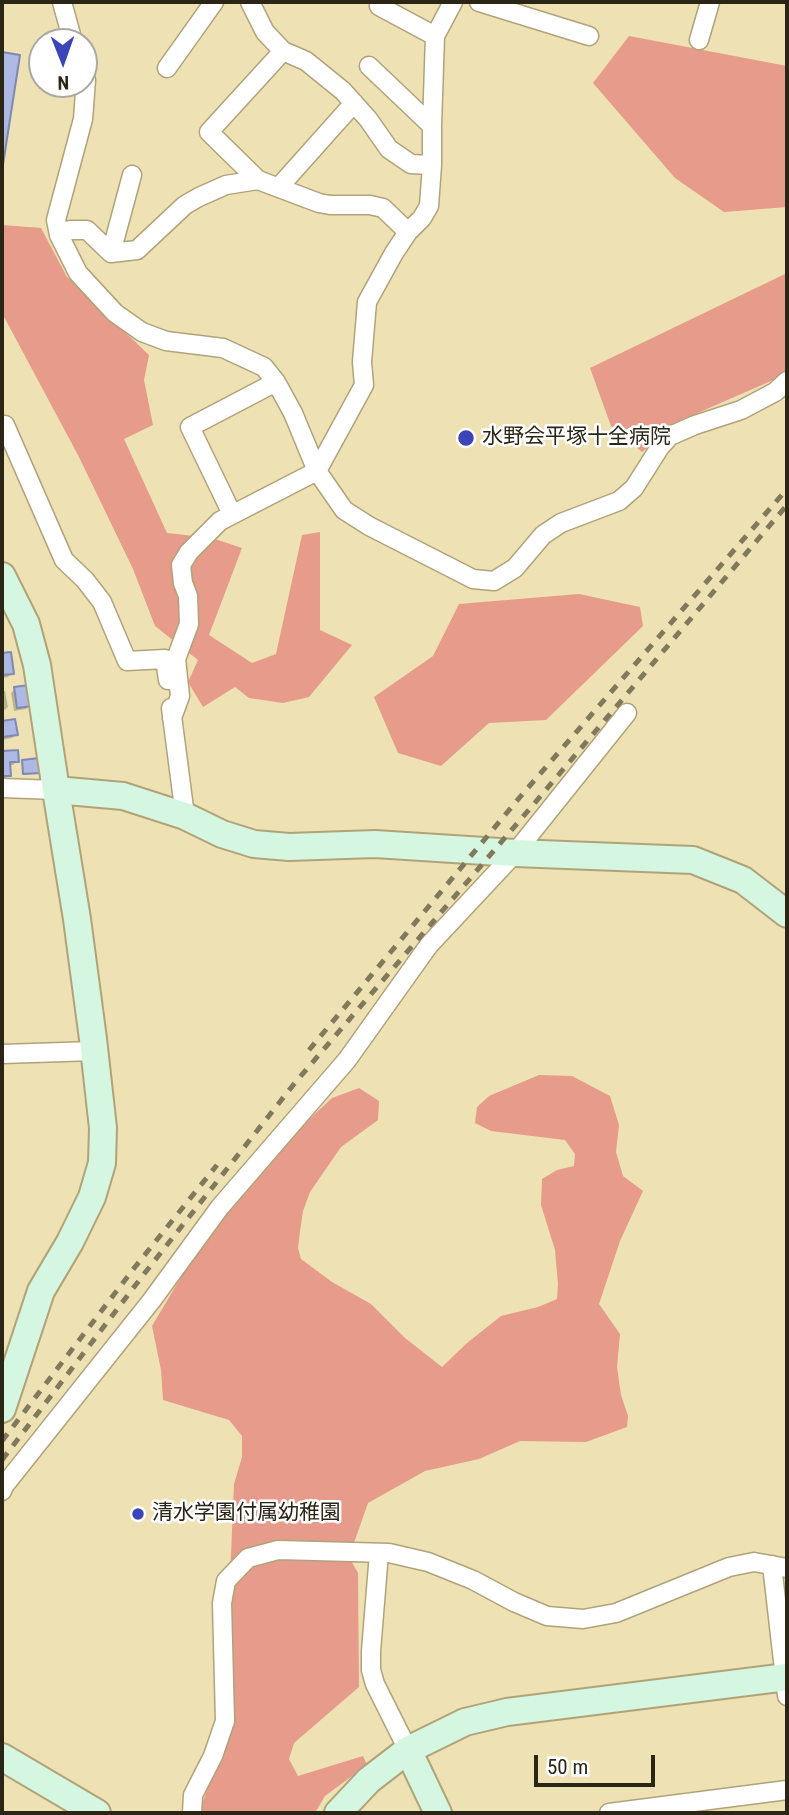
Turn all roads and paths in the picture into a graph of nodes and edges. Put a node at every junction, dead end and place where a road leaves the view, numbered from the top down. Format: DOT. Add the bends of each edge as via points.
graph roads {
  1 [pos="62,2"];
  2 [pos="214,2"];
  3 [pos="250,2"];
  4 [pos="453,2"];
  5 [pos="479,2"];
  6 [pos="710,2"];
  7 [pos="379,6"];
  8 [pos="69,28"];
  9 [pos="435,36"];
  10 [pos="589,36"];
  11 [pos="699,40"];
  12 [pos="283,51"];
  13 [pos="369,66"];
  14 [pos="167,68"];
  15 [pos="85,98"];
  16 [pos="354,103"];
  17 [pos="432,126"];
  18 [pos="432,165"];
  19 [pos="132,175"];
  20 [pos="258,180"];
  21 [pos="279,187"];
  22 [pos="408,232"];
  23 [pos="59,235"];
  24 [pos="111,253"];
  25 [pos="787,381"];
  26 [pos="276,382"];
  27 [pos="2,426"];
  28 [pos="317,471"];
  29 [pos="232,514"];
  30 [pos="2,576"];
  31 [pos="627,713"];
  32 [pos="172,718"];
  33 [pos="2,788"];
  34 [pos="56,790"];
  35 [pos="185,816"];
  36 [pos="515,853"];
  37 [pos="787,914"];
  38 [pos="94,1051"];
  39 [pos="2,1054"];
  40 [pos="2,1409"];
  41 [pos="2,1491"];
  42 [pos="379,1553"];
  43 [pos="780,1567"];
  44 [pos="787,1683"];
  45 [pos="408,1750"];
  46 [pos="2,1757"];
  47 [pos="787,1790"];
  48 [pos="97,1813"];
  49 [pos="192,1813"];
  50 [pos="338,1813"];
  51 [pos="438,1813"];
  52 [pos="609,1813"];
  1 -- 8 [label="street"];
  2 -- 14 [label="street"];
  3 -- 12 [label="street" via="265,32"];
  4 -- 9 [label="street"];
  5 -- 10 [label="street"];
  6 -- 11 [label="street"];
  7 -- 9 [label="street"];
  9 -- 17 [label="street"];
  12 -- 16 [label="street" via="306,61"];
  12 -- 20 [label="street" via="209,132"];
  13 -- 17 [label="street"];
  15 -- 23 [label="street" via="57,213"];
  16 -- 18 [label="street" via="389,149 411,163"];
  16 -- 21 [label="street"];
  17 -- 18 [label="street"];
  18 -- 22 [label="street" via="429,206"];
  19 -- 24 [label="street"];
  20 -- 21 [label="street"];
  20 -- 24 [label="street" via="226,185 199,197 137,250"];
  21 -- 22 [label="street" via="319,203 383,208"];
  22 -- 28 [label="street" via="367,302 364,385"];
  23 -- 24 [label="street" via="87,230"];
  23 -- 26 [label="street" via="78,273 115,313 142,332 166,341 222,348 264,367"];
  25 -- 28 [label="street" via="741,410 670,436 634,488 618,501 561,523 543,535 515,568 494,580 473,579 369,526 344,510"];
  26 -- 28 [label="street"];
  26 -- 29 [label="street" via="190,427"];
  27 -- 32 [label="street" via="64,561 102,602 127,661 165,659"];
  28 -- 29 [label="street"];
  29 -- 32 [label="street" via="220,521 181,565 189,624 176,659 180,696"];
  30 -- 34 [label="street" via="26,624 37,665"];
  31 -- 36 [label="street"];
  32 -- 35 [label="street"];
  33 -- 34 [label="street"];
  34 -- 35 [label="street" via="123,796"];
  34 -- 38 [label="street"];
  35 -- 36 [label="street" via="254,844 375,844"];
  36 -- 37 [label="street" via="693,860 743,880"];
  36 -- 41 [label="street" via="429,945 347,1060 219,1207"];
  38 -- 39 [label="street"];
  38 -- 40 [label="street" via="102,1163 92,1196 41,1291"];
  42 -- 43 [label="street" via="428,1562 547,1616 583,1619 616,1613 729,1567 754,1562"];
  42 -- 45 [label="street" via="371,1670"];
  42 -- 49 [label="street" via="278,1550 248,1558 226,1581 222,1602 225,1721 193,1795"];
  43 -- 44 [label="street"];
  44 -- 45 [label="street" via="507,1712 465,1723"];
  45 -- 50 [label="street" via="369,1780"];
  45 -- 51 [label="street"];
  46 -- 48 [label="street"];
  47 -- 52 [label="street"];
}
